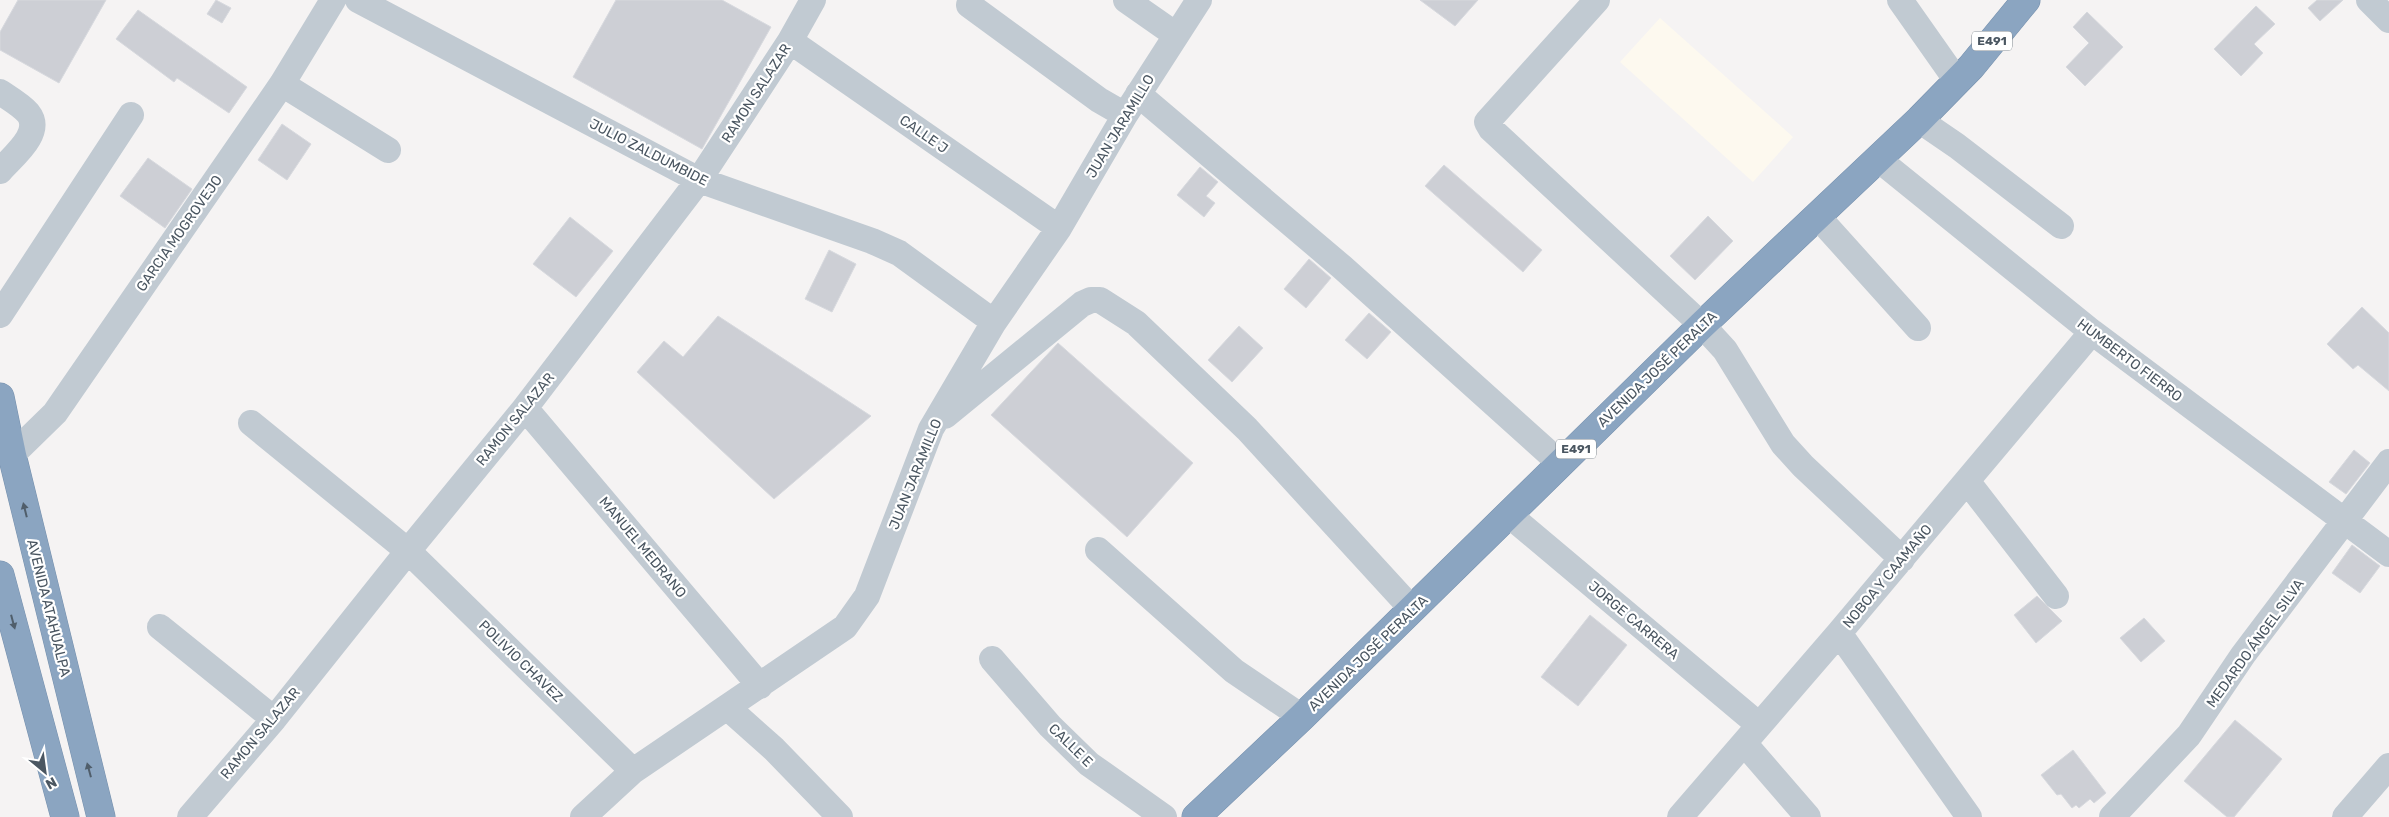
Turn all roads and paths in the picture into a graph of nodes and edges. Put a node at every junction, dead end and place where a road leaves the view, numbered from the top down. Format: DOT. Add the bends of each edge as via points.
graph roads {
  1 [pos="333,0"];
  2 [pos="358,0"];
  3 [pos="813,0"];
  4 [pos="1126,0"];
  5 [pos="1199,0"];
  6 [pos="1597,0"];
  7 [pos="1900,0"];
  8 [pos="2026,0"];
  9 [pos="2369,0"];
  10 [pos="969,5"];
  11 [pos="2389,20"];
  12 [pos="1176,35"];
  13 [pos="790,41"];
  14 [pos="1957,81"];
  15 [pos="282,84"];
  16 [pos="0,92"];
  17 [pos="1132,104"];
  18 [pos="131,115"];
  19 [pos="1919,120"];
  20 [pos="388,150"];
  21 [pos="1878,159"];
  22 [pos="0,171"];
  23 [pos="699,180"];
  24 [pos="1818,217"];
  25 [pos="2061,226"];
  26 [pos="1059,228"];
  27 [pos="0,315"];
  28 [pos="994,322"];
  29 [pos="1702,325"];
  30 [pos="1918,328"];
  31 [pos="2092,332"];
  32 [pos="0,397"];
  33 [pos="526,408"];
  34 [pos="251,423"];
  35 [pos="930,428"];
  36 [pos="12,455"];
  37 [pos="2389,462"];
  38 [pos="1561,464"];
  39 [pos="1967,481"];
  40 [pos="1509,515"];
  41 [pos="2346,522"];
  42 [pos="1098,550"];
  43 [pos="408,551"];
  44 [pos="2389,554"];
  45 [pos="1902,559"];
  46 [pos="0,575"];
  47 [pos="2056,596"];
  48 [pos="1412,609"];
  49 [pos="160,627"];
  50 [pos="1839,633"];
  51 [pos="992,659"];
  52 [pos="760,686"];
  53 [pos="728,708"];
  54 [pos="1302,717"];
  55 [pos="274,720"];
  56 [pos="1752,734"];
  57 [pos="2389,766"];
  58 [pos="634,771"];
  59 [pos="66,817"];
  60 [pos="101,817"];
  61 [pos="190,817"];
  62 [pos="583,817"];
  63 [pos="840,817"];
  64 [pos="1164,817"];
  65 [pos="1196,817"];
  66 [pos="1680,817"];
  67 [pos="1808,817"];
  68 [pos="1969,817"];
  69 [pos="2112,817"];
  70 [pos="2345,817"];
  1 -- 15 [label="street, GARCIA MOGROVEJO"];
  2 -- 23 [label="street, JULIO ZALDUMBIDE"];
  3 -- 13 [label="street, RAMON SALAZAR"];
  4 -- 12 [label="street"];
  5 -- 12 [label="street, JUAN JARAMILLO"];
  6 -- 29 [label="street" via="1487,122"];
  7 -- 14 [label="street"];
  8 -- 14 [label="highway, AVENIDA JOSÉ PERALTA / E491"];
  9 -- 11 [label="street"];
  10 -- 17 [label="street" via="1099,100"];
  12 -- 17 [label="street, JUAN JARAMILLO"];
  13 -- 23 [label="street, RAMON SALAZAR"];
  13 -- 26 [label="street, CALLE J"];
  14 -- 19 [label="highway, AVENIDA JOSÉ PERALTA / E491"];
  15 -- 20 [label="street"];
  15 -- 36 [label="street, GARCIA MOGROVEJO" via="55,413"];
  16 -- 22 [label="street" via="28,113 33,122 32,134"];
  17 -- 26 [label="street, JUAN JARAMILLO"];
  17 -- 38 [label="street" via="1342,267"];
  18 -- 27 [label="street"];
  19 -- 21 [label="highway, AVENIDA JOSÉ PERALTA / E491"];
  19 -- 25 [label="street"];
  21 -- 24 [label="highway, AVENIDA JOSÉ PERALTA / E491"];
  21 -- 31 [label="street, HUMBERTO FIERRO"];
  23 -- 28 [label="street, JULIO ZALDUMBIDE" via="899,253"];
  23 -- 33 [label="street, RAMON SALAZAR"];
  24 -- 29 [label="highway, AVENIDA JOSÉ PERALTA / E491"];
  24 -- 30 [label="street"];
  26 -- 28 [label="street, JUAN JARAMILLO"];
  28 -- 35 [label="street, JUAN JARAMILLO"];
  29 -- 38 [label="highway, AVENIDA JOSÉ PERALTA / E491"];
  29 -- 45 [label="street" via="1725,350 1783,444"];
  31 -- 39 [label="street, NOBOA Y CAAMAÑO"];
  31 -- 41 [label="street, HUMBERTO FIERRO"];
  32 -- 36 [label="highway, AVENIDA ATAHUALPA"];
  33 -- 43 [label="street, RAMON SALAZAR"];
  33 -- 52 [label="street, MANUEL MEDRANO"];
  34 -- 43 [label="street, POLIVIO CHAVEZ"];
  35 -- 48 [label="street" via="1082,304 1100,300 1136,323 1247,429"];
  35 -- 52 [label="street, JUAN JARAMILLO" via="867,596 845,627"];
  60 -- 36 [label="highway, AVENIDA ATAHUALPA, one-way"];
  37 -- 41 [label="street, MEDARDO ÁNGEL SILVA"];
  38 -- 40 [label="highway, AVENIDA JOSÉ PERALTA / E491"];
  39 -- 45 [label="street, NOBOA Y CAAMAÑO"];
  39 -- 47 [label="street"];
  40 -- 48 [label="highway, AVENIDA JOSÉ PERALTA / E491"];
  40 -- 56 [label="street, JORGE CARRERA"];
  41 -- 44 [label="street, HUMBERTO FIERRO"];
  41 -- 69 [label="street, MEDARDO ÁNGEL SILVA" via="2243,655 2189,735"];
  42 -- 54 [label="street" via="1234,671"];
  43 -- 55 [label="street, RAMON SALAZAR"];
  43 -- 58 [label="street, POLIVIO CHAVEZ"];
  45 -- 50 [label="street, NOBOA Y CAAMAÑO"];
  46 -- 59 [label="highway, one-way"];
  48 -- 54 [label="highway, AVENIDA JOSÉ PERALTA / E491"];
  49 -- 55 [label="street"];
  50 -- 56 [label="street, NOBOA Y CAAMAÑO"];
  50 -- 68 [label="street"];
  51 -- 64 [label="street, CALLE E" via="1050,726 1089,764"];
  52 -- 53 [label="street, JUAN JARAMILLO"];
  53 -- 58 [label="street, JUAN JARAMILLO"];
  53 -- 63 [label="street" via="774,749"];
  54 -- 65 [label="highway, AVENIDA JOSÉ PERALTA / E491"];
  55 -- 61 [label="street, RAMON SALAZAR"];
  56 -- 66 [label="street, NOBOA Y CAAMAÑO"];
  56 -- 67 [label="street, JORGE CARRERA"];
  57 -- 70 [label="street"];
  58 -- 62 [label="street, JUAN JARAMILLO"];
}
